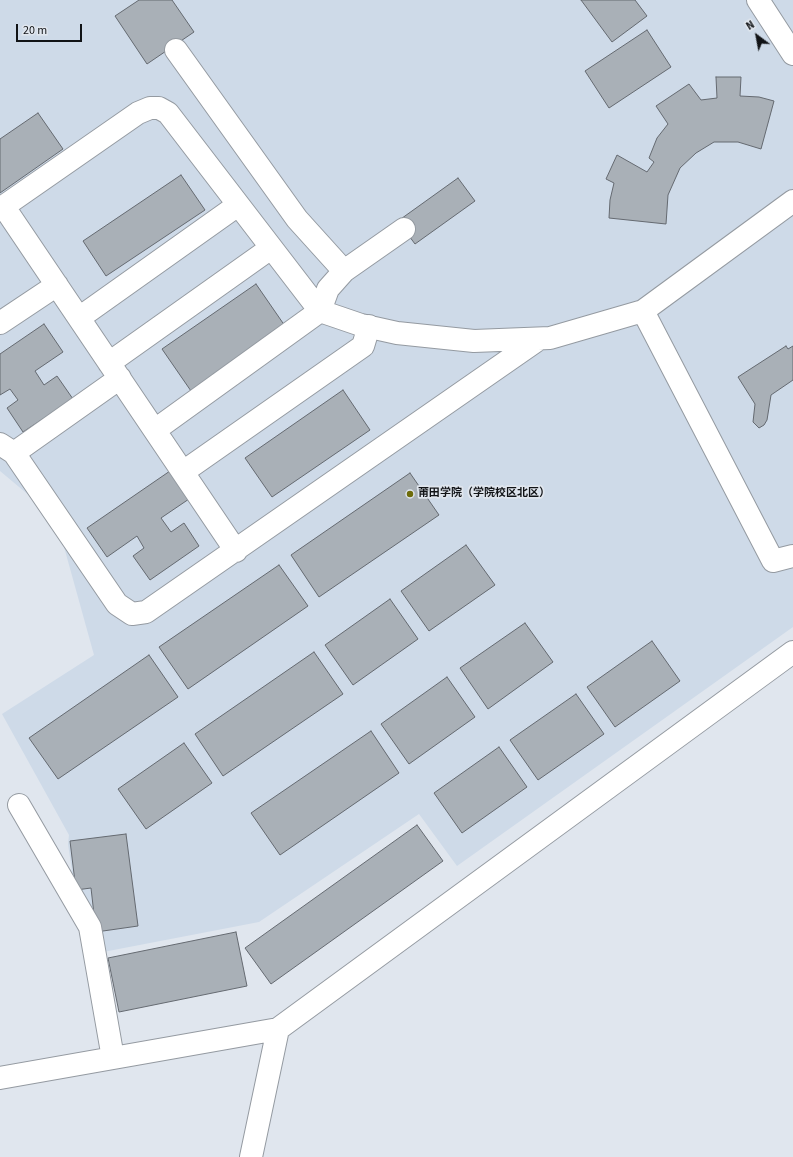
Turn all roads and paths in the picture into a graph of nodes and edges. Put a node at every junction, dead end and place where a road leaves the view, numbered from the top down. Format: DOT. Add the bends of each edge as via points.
graph roads {
  1 [pos="758,0"];
  2 [pos="176,50"];
  3 [pos="793,54"];
  4 [pos="793,201"];
  5 [pos="238,205"];
  6 [pos="2,208"];
  7 [pos="404,229"];
  8 [pos="271,248"];
  9 [pos="344,271"];
  10 [pos="57,285"];
  11 [pos="320,311"];
  12 [pos="643,311"];
  13 [pos="79,318"];
  14 [pos="0,323"];
  15 [pos="369,326"];
  16 [pos="540,339"];
  17 [pos="115,370"];
  18 [pos="155,430"];
  19 [pos="7,448"];
  20 [pos="184,472"];
  21 [pos="236,551"];
  22 [pos="793,556"];
  23 [pos="793,652"];
  24 [pos="19,805"];
  25 [pos="278,1029"];
  26 [pos="113,1058"];
  27 [pos="0,1078"];
  28 [pos="251,1157"];
  1 -- 3 [label="street"];
  2 -- 9 [label="street" via="297,219"];
  4 -- 12 [label="street"];
  5 -- 6 [label="street" via="168,112 150,108 138,113"];
  5 -- 8 [label="street"];
  5 -- 13 [label="street"];
  6 -- 10 [label="street"];
  7 -- 9 [label="street"];
  8 -- 11 [label="street"];
  8 -- 17 [label="street"];
  9 -- 11 [label="street" via="328,289"];
  10 -- 13 [label="street"];
  10 -- 14 [label="street"];
  11 -- 15 [label="street"];
  11 -- 18 [label="street"];
  12 -- 16 [label="street"];
  12 -- 22 [label="street" via="774,561"];
  13 -- 17 [label="street"];
  15 -- 16 [label="street" via="397,333 474,341"];
  15 -- 20 [label="street" via="364,346"];
  16 -- 21 [label="street"];
  17 -- 18 [label="street"];
  17 -- 19 [label="street"];
  18 -- 20 [label="street"];
  19 -- 21 [label="street" via="117,604 132,614 146,612"];
  20 -- 21 [label="street"];
  23 -- 25 [label="street"];
  24 -- 26 [label="street" via="90,927"];
  25 -- 26 [label="street"];
  25 -- 28 [label="street"];
  26 -- 27 [label="street"];
}
